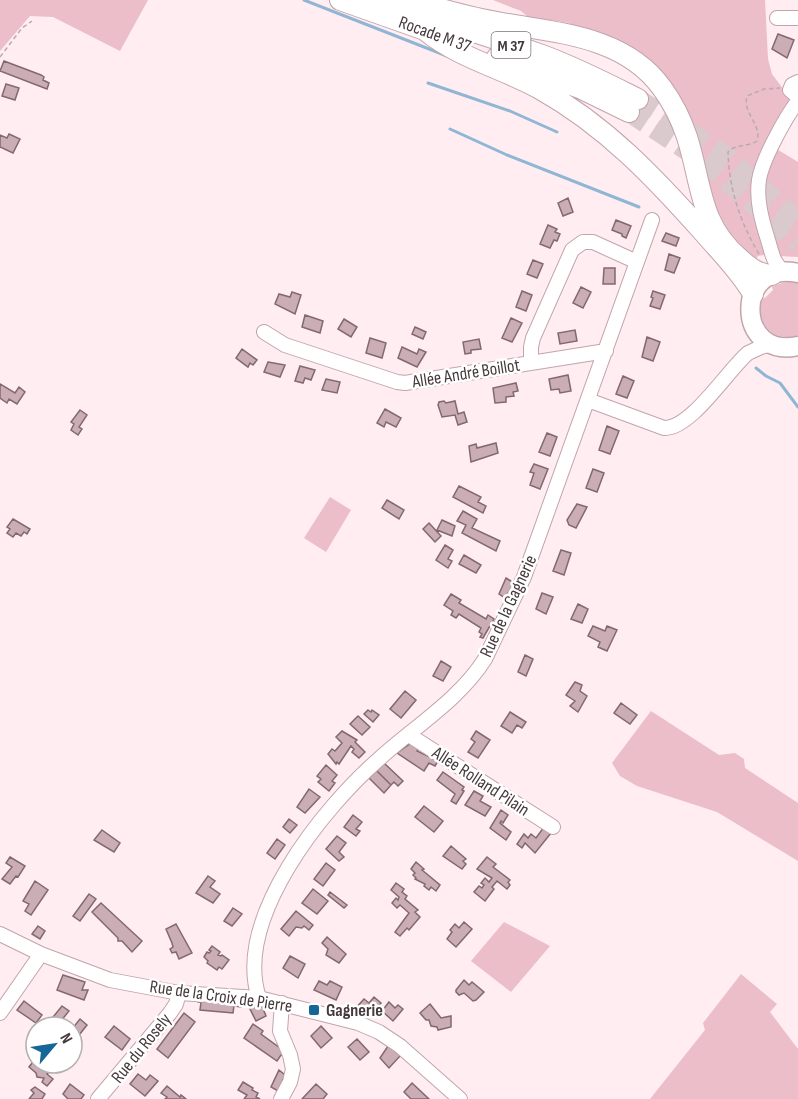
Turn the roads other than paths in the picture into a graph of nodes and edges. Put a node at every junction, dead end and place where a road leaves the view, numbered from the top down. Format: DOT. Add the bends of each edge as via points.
graph roads {
  1 [pos="340,0"];
  2 [pos="381,0"];
  3 [pos="408,0"];
  4 [pos="777,18"];
  5 [pos="798,18"];
  6 [pos="426,31"];
  7 [pos="796,92"];
  8 [pos="652,220"];
  9 [pos="638,262"];
  10 [pos="779,270"];
  11 [pos="753,294"];
  12 [pos="752,323"];
  13 [pos="264,332"];
  14 [pos="773,345"];
  15 [pos="796,348"];
  16 [pos="606,351"];
  17 [pos="744,357"];
  18 [pos="531,363"];
  19 [pos="588,400"];
  20 [pos="409,735"];
  21 [pos="553,827"];
  22 [pos="0,934"];
  23 [pos="41,954"];
  24 [pos="179,993"];
  25 [pos="259,998"];
  26 [pos="282,1003"];
  27 [pos="0,1013"];
  28 [pos="98,1099"];
  29 [pos="280,1099"];
  30 [pos="460,1099"];
  1 -- 6 [label="highway, Rocade M 37 / M 37"];
  2 -- 6 [label="highway, Rocade M 37 / M 37" via="580,70 634,105"];
  3 -- 10 [label="highway" via="467,16 586,39 614,48 638,63 662,87 678,114 716,235 756,271"];
  4 -- 5 [label="street"];
  6 -- 11 [label="highway" via="441,43 538,88 600,129 661,185"];
  7 -- 10 [label="street" via="759,180 758,202"];
  8 -- 9 [label="street, Rue de la Gagnerie"];
  9 -- 16 [label="street, Rue de la Gagnerie"];
  9 -- 18 [label="street" via="593,242 583,242 572,250 533,338"];
  10 -- 11 [label="main road" via="762,281"];
  11 -- 12 [label="main road" via="749,308"];
  12 -- 14 [label="main road" via="760,336"];
  12 -- 17 [label="street"];
  13 -- 18 [label="street, Allée André Boillot" via="285,345 397,382"];
  14 -- 15 [label="main road"];
  14 -- 17 [label="street"];
  16 -- 18 [label="street, Allée André Boillot"];
  16 -- 19 [label="street, Rue de la Gagnerie"];
  17 -- 19 [label="street" via="688,419 670,428"];
  19 -- 20 [label="street, Rue de la Gagnerie" via="524,578 478,670"];
  20 -- 21 [label="street, Allée Rolland Pilain"];
  20 -- 25 [label="street, Rue de la Gagnerie" via="363,773 291,861 262,919 253,970"];
  22 -- 23 [label="street, Rue de la Croix de Pierre"];
  23 -- 24 [label="street, Rue de la Croix de Pierre" via="110,980"];
  23 -- 27 [label="street"];
  24 -- 25 [label="street, Rue de la Croix de Pierre"];
  24 -- 28 [label="street, Rue du Rosely" via="174,1007"];
  25 -- 26 [label="street, Rue de la Croix de Pierre"];
  26 -- 29 [label="street" via="280,1031 293,1069"];
  26 -- 30 [label="street, Rue de la Croix de Pierre" via="379,1032"];
}
